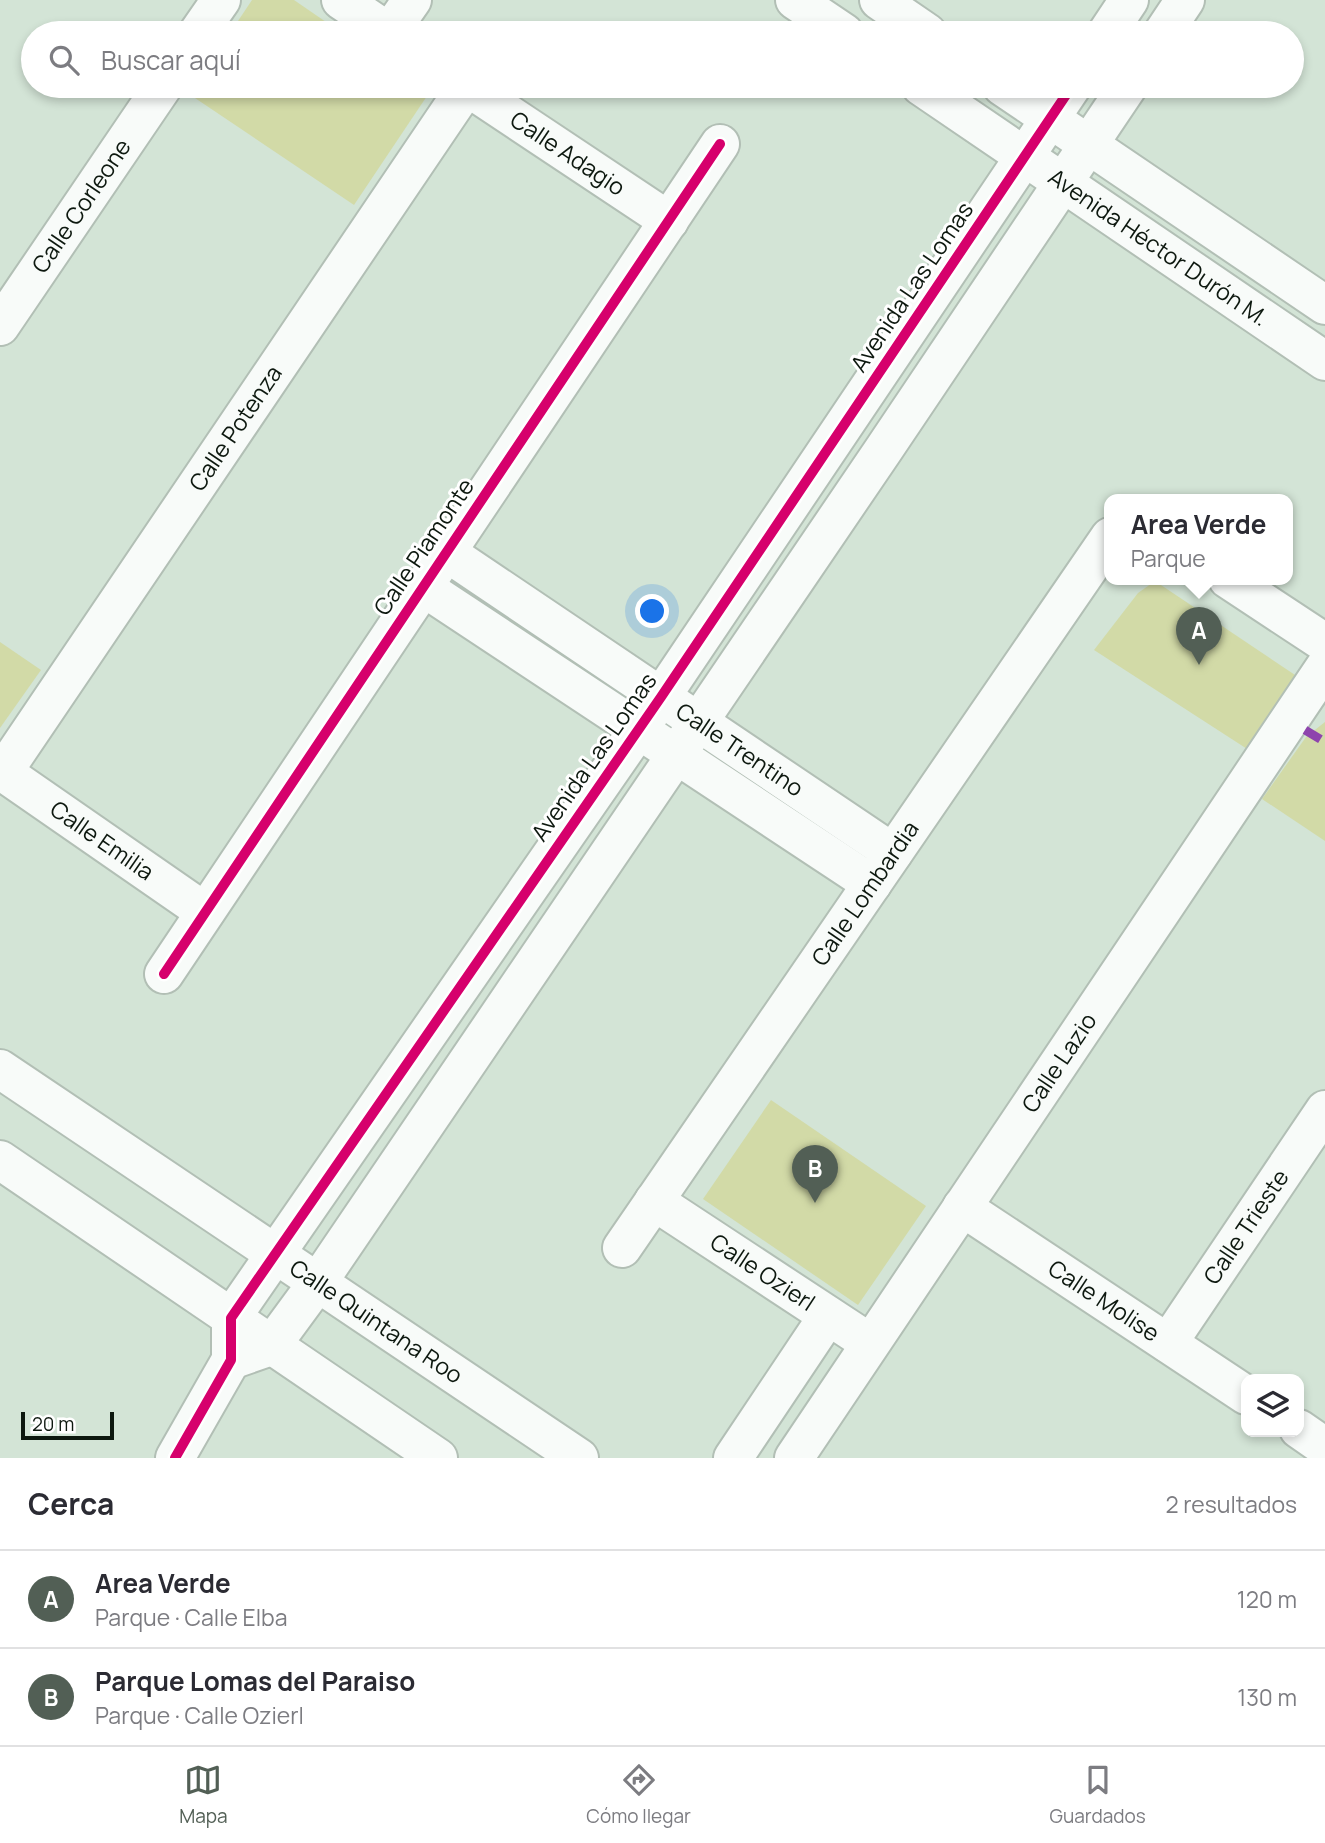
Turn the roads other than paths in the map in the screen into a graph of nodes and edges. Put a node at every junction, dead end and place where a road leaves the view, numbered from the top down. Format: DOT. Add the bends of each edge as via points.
graph roads {
  1 [pos="221,0"];
  2 [pos="412,0"];
  3 [pos="795,0"];
  4 [pos="879,0"];
  5 [pos="1129,0"];
  6 [pos="1185,0"];
  7 [pos="346,1"];
  8 [pos="206,21"];
  9 [pos="373,21"];
  10 [pos="397,21"];
  11 [pos="826,21"];
  12 [pos="910,21"];
  13 [pos="1115,21"];
  14 [pos="1171,21"];
  15 [pos="155,98"];
  16 [pos="458,98"];
  17 [pos="484,98"];
  18 [pos="939,98"];
  19 [pos="1019,98"];
  20 [pos="1064,98"];
  21 [pos="1120,98"];
  22 [pos="1050,119"];
  23 [pos="720,144"];
  24 [pos="1089,145"];
  25 [pos="1025,156"];
  26 [pos="1065,183"];
  27 [pos="669,221"];
  28 [pos="1325,305"];
  29 [pos="0,326"];
  30 [pos="1325,361"];
  31 [pos="1104,546"];
  32 [pos="446,552"];
  33 [pos="1237,585"];
  34 [pos="423,587"];
  35 [pos="1325,643"];
  36 [pos="1325,667"];
  37 [pos="661,697"];
  38 [pos="699,722"];
  39 [pos="638,730"];
  40 [pos="677,755"];
  41 [pos="1,771"];
  42 [pos="893,853"];
  43 [pos="872,884"];
  44 [pos="205,912"];
  45 [pos="164,974"];
  46 [pos="0,1069"];
  47 [pos="1325,1110"];
  48 [pos="0,1160"];
  49 [pos="654,1201"];
  50 [pos="962,1207"];
  51 [pos="622,1248"];
  52 [pos="277,1254"];
  53 [pos="318,1282"];
  54 [pos="828,1315"];
  55 [pos="231,1318"];
  56 [pos="870,1343"];
  57 [pos="1168,1343"];
  58 [pos="271,1346"];
  59 [pos="231,1360"];
  60 [pos="1241,1392"];
  61 [pos="1304,1432"];
  62 [pos="1325,1447"];
  63 [pos="175,1458"];
  64 [pos="438,1458"];
  65 [pos="579,1458"];
  66 [pos="733,1458"];
  67 [pos="794,1458"];
  1 -- 8 [label="street"];
  2 -- 10 [label="street"];
  3 -- 11 [label="street"];
  4 -- 12 [label="street"];
  5 -- 13 [label="street"];
  6 -- 14 [label="street"];
  7 -- 9 [label="street"];
  15 -- 29 [label="street, Calle Corleone"];
  16 -- 41 [label="street, Calle Potenza"];
  17 -- 27 [label="street, Calle Adagio"];
  18 -- 25 [label="street, Avenida Héctor Durón M."];
  19 -- 22 [label="street, Avenida Héctor Durón M."];
  20 -- 22 [label="street, Avenida Las Lomas"];
  21 -- 24 [label="street"];
  22 -- 24 [label="street, Avenida Héctor Durón M."];
  22 -- 25 [label="street, Avenida Las Lomas"];
  23 -- 27 [label="street, Calle Piamonte"];
  24 -- 26 [label="street"];
  24 -- 28 [label="street, Avenida Héctor Durón M."];
  25 -- 26 [label="street, Avenida Héctor Durón M."];
  25 -- 37 [label="street, Avenida Las Lomas"];
  26 -- 30 [label="street, Avenida Héctor Durón M."];
  26 -- 38 [label="street"];
  27 -- 32 [label="street, Calle Piamonte"];
  31 -- 42 [label="street, Calle Lombardia"];
  32 -- 34 [label="street, Calle Piamonte"];
  32 -- 37 [label="street, Calle Trentino"];
  33 -- 35 [label="street"];
  34 -- 39 [label="street, Calle Trentino"];
  34 -- 44 [label="street, Calle Piamonte"];
  36 -- 50 [label="street, Calle Lazio"];
  37 -- 38 [label="street, Calle Trentino"];
  37 -- 39 [label="street, Avenida Las Lomas"];
  38 -- 40 [label="street"];
  38 -- 42 [label="street, Calle Trentino"];
  39 -- 40 [label="street, Calle Trentino"];
  39 -- 52 [label="street, Avenida Las Lomas"];
  40 -- 43 [label="street, Calle Trentino"];
  40 -- 53 [label="street"];
  41 -- 44 [label="street, Calle Emilia"];
  42 -- 43 [label="street, Calle Lombardia"];
  43 -- 49 [label="street, Calle Lombardia"];
  44 -- 45 [label="street, Calle Piamonte"];
  46 -- 52 [label="street, Calle Quintana Roo"];
  47 -- 57 [label="street, Calle Trieste"];
  48 -- 55 [label="street"];
  49 -- 51 [label="street, Calle Lombardia"];
  49 -- 54 [label="street, Calle Ozierl"];
  50 -- 56 [label="street, Calle Lazio"];
  50 -- 57 [label="street, Calle Molise"];
  52 -- 53 [label="street, Calle Quintana Roo"];
  52 -- 55 [label="street, Avenida Las Lomas"];
  53 -- 58 [label="street"];
  53 -- 65 [label="street, Calle Quintana Roo"];
  54 -- 56 [label="street, Calle Ozierl"];
  54 -- 66 [label="street"];
  55 -- 58 [label="street"];
  55 -- 59 [label="street"];
  56 -- 67 [label="street, Calle Lazio"];
  57 -- 60 [label="street, Calle Molise"];
  58 -- 59 [label="street"];
  58 -- 64 [label="street"];
  59 -- 63 [label="street"];
  61 -- 62 [label="street"];
}
